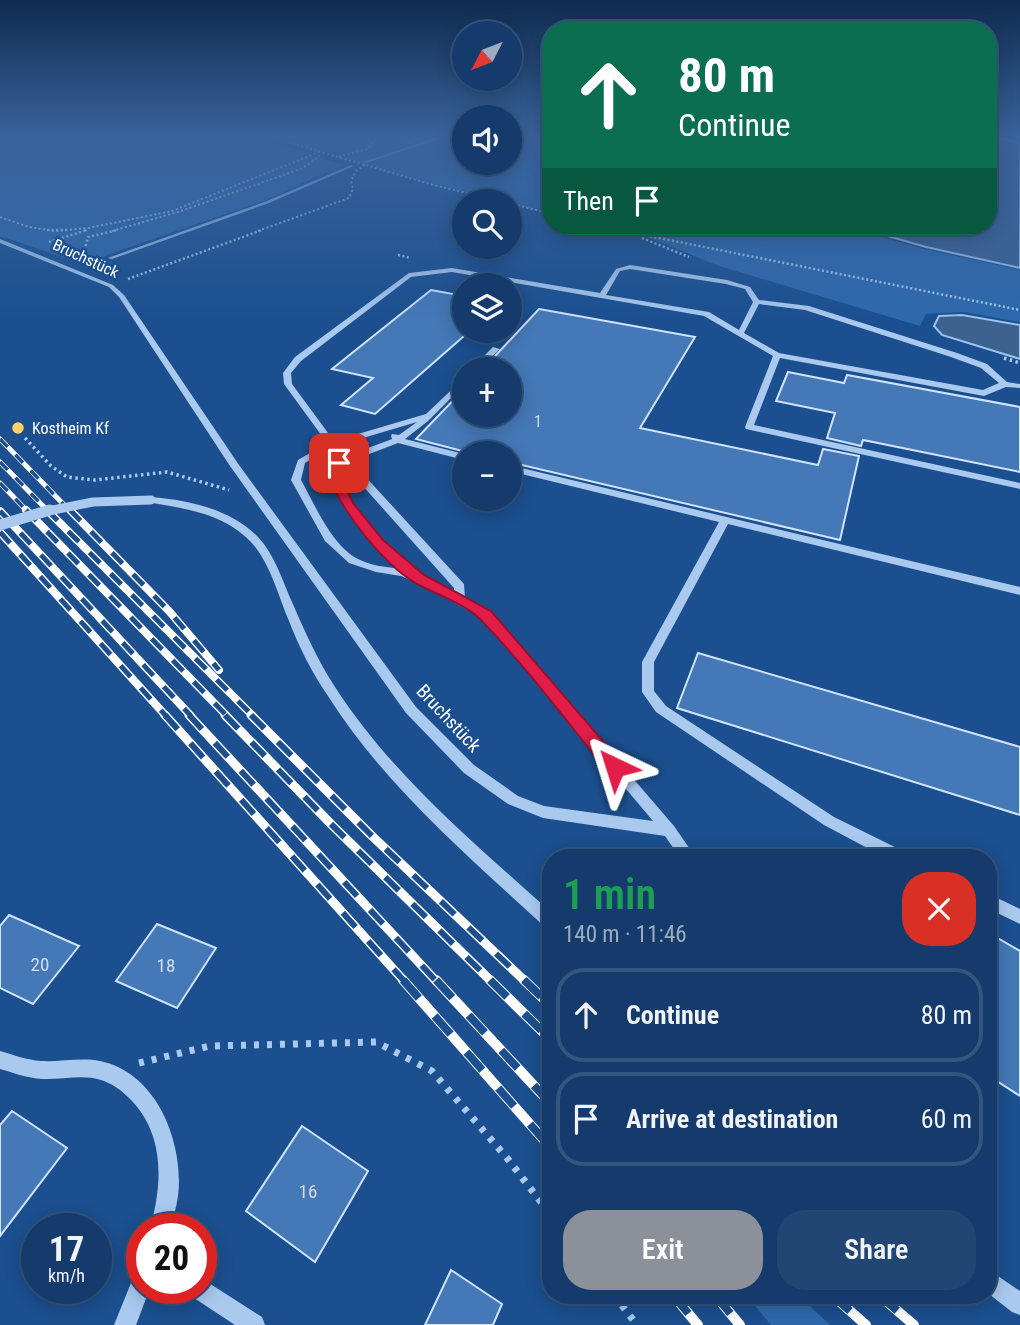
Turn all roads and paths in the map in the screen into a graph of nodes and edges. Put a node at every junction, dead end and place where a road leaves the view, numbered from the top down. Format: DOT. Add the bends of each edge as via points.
graph roads {
  1 [pos="206,198"];
  2 [pos="219,198"];
  3 [pos="349,198"];
  4 [pos="522,207"];
  5 [pos="542,212"];
  6 [pos="0,217"];
  7 [pos="88,228"];
  8 [pos="641,235"];
  9 [pos="0,241"];
  10 [pos="51,248"];
  11 [pos="72,256"];
  12 [pos="111,286"];
  13 [pos="602,295"];
  14 [pos="757,302"];
  15 [pos="1020,310"];
  16 [pos="740,334"];
  17 [pos="496,349"];
  18 [pos="777,355"];
  19 [pos="488,357"];
  20 [pos="1005,383"];
  21 [pos="1020,386"];
  22 [pos="452,392"];
  23 [pos="427,416"];
  24 [pos="390,426"];
  25 [pos="25,438"];
  26 [pos="398,440"];
  27 [pos="332,444"];
  28 [pos="452,454"];
  29 [pos="345,460"];
  30 [pos="522,471"];
  31 [pos="1020,486"];
  32 [pos="254,490"];
  33 [pos="724,521"];
  34 [pos="0,524"];
  35 [pos="419,579"];
  36 [pos="1020,591"];
  37 [pos="459,599"];
  38 [pos="669,830"];
  39 [pos="683,849"];
  40 [pos="885,849"];
  41 [pos="997,905"];
  42 [pos="542,914"];
  43 [pos="1020,916"];
  44 [pos="0,1059"];
  45 [pos="104,1071"];
  46 [pos="542,1203"];
  47 [pos="165,1213"];
  48 [pos="997,1287"];
  49 [pos="217,1300"];
  50 [pos="133,1304"];
  51 [pos="621,1304"];
  52 [pos="1020,1304"];
  53 [pos="125,1325"];
  54 [pos="254,1325"];
  55 [pos="637,1325"];
  1 -- 7 [label="path" via="172,211"];
  2 -- 11 [label="path" via="88,237 82,259"];
  3 -- 12 [label="path"];
  4 -- 5 [label="path"];
  6 -- 7 [label="path" via="55,231"];
  7 -- 10 [label="path" via="41,245"];
  8 -- 15 [label="path"];
  9 -- 12 [label="street, Bruchstück"];
  12 -- 32 [label="street, Bruchstück"];
  13 -- 14 [label="street" via="618,270 630,267 727,282 748,288"];
  13 -- 16 [label="street" via="706,314"];
  13 -- 27 [label="street" via="477,272 440,270 409,275 298,359 287,373 288,384"];
  14 -- 16 [label="street"];
  14 -- 20 [label="street" via="806,308 954,355 984,366"];
  16 -- 18 [label="street"];
  17 -- 19 [label="street"];
  18 -- 20 [label="street" via="984,393"];
  18 -- 31 [label="street" via="749,428"];
  20 -- 21 [label="street"];
  22 -- 23 [label="street"];
  23 -- 24 [label="street"];
  23 -- 26 [label="street"];
  24 -- 26 [label="street"];
  24 -- 27 [label="street"];
  25 -- 32 [label="path" via="56,470 82,480 148,471 181,473 223,489"];
  26 -- 28 [label="street"];
  26 -- 29 [label="street"];
  27 -- 35 [label="street" via="301,462 296,480 323,530 353,561"];
  29 -- 35 [label="street" via="334,474 347,504 379,543"];
  29 -- 37 [label="street" via="460,587"];
  30 -- 33 [label="street"];
  32 -- 38 [label="street, Bruchstück" via="411,710 470,769 513,800 543,811"];
  33 -- 36 [label="street"];
  33 -- 40 [label="street" via="648,662 648,692 661,709 818,814"];
  34 -- 42 [label="street, bridge" via="108,500 191,506 235,524 265,552 314,662 367,742 406,787"];
  35 -- 37 [label="lane"];
  37 -- 38 [label="street" via="485,614"];
  38 -- 39 [label="street"];
  41 -- 43 [label="street"];
  44 -- 45 [label="street" via="37,1070"];
  45 -- 46 [label="path" via="210,1046 376,1042 432,1071"];
  45 -- 47 [label="street" via="131,1087 152,1108 164,1138 170,1176"];
  48 -- 52 [label="street"];
  49 -- 54 [label="street"];
  50 -- 53 [label="street"];
  51 -- 55 [label="path"];
}
